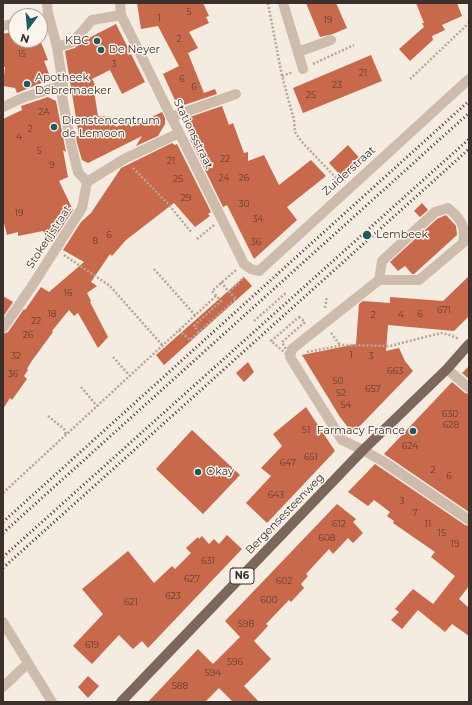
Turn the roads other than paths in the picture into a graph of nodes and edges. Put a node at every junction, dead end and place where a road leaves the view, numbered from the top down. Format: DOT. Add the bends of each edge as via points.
graph roads {
  1 [pos="120,3"];
  2 [pos="283,3"];
  3 [pos="122,18"];
  4 [pos="48,20"];
  5 [pos="331,40"];
  6 [pos="57,47"];
  7 [pos="298,52"];
  8 [pos="303,69"];
  9 [pos="469,79"];
  10 [pos="63,85"];
  11 [pos="236,94"];
  12 [pos="3,107"];
  13 [pos="171,117"];
  14 [pos="179,133"];
  15 [pos="87,182"];
  16 [pos="248,266"];
  17 [pos="379,280"];
  18 [pos="3,328"];
  19 [pos="468,344"];
  20 [pos="447,369"];
  21 [pos="469,388"];
  22 [pos="364,450"];
  23 [pos="469,520"];
  24 [pos="3,622"];
  25 [pos="28,663"];
  26 [pos="3,687"];
  27 [pos="52,702"];
  28 [pos="121,702"];
  1 -- 3 [label="street"];
  2 -- 7 [label="street"];
  3 -- 6 [label="street" via="92,20 74,42"];
  3 -- 13 [label="street, Stationsstraat"];
  4 -- 6 [label="street"];
  5 -- 7 [label="street"];
  6 -- 10 [label="street"];
  7 -- 8 [label="street"];
  9 -- 16 [label="street, Zuiderstraat" via="259,271"];
  10 -- 12 [label="street"];
  10 -- 15 [label="street" via="62,96 78,172"];
  11 -- 13 [label="street"];
  13 -- 14 [label="street, Stationsstraat"];
  14 -- 15 [label="street" via="124,159"];
  14 -- 16 [label="street, Stationsstraat"];
  15 -- 18 [label="street, Stokerijstraat" via="82,208"];
  17 -- 17 [label="street" via="382,261 435,212 448,208 458,216 465,231 463,243 419,280"];
  17 -- 22 [label="street" via="292,349 292,356 342,440"];
  19 -- 20 [label="main road, Bergensesteenweg / N6"];
  20 -- 21 [label="street"];
  20 -- 22 [label="main road, Bergensesteenweg / N6"];
  22 -- 23 [label="street"];
  22 -- 28 [label="main road, Bergensesteenweg / N6"];
  24 -- 25 [label="street"];
  25 -- 26 [label="street"];
  25 -- 27 [label="street"];
}
